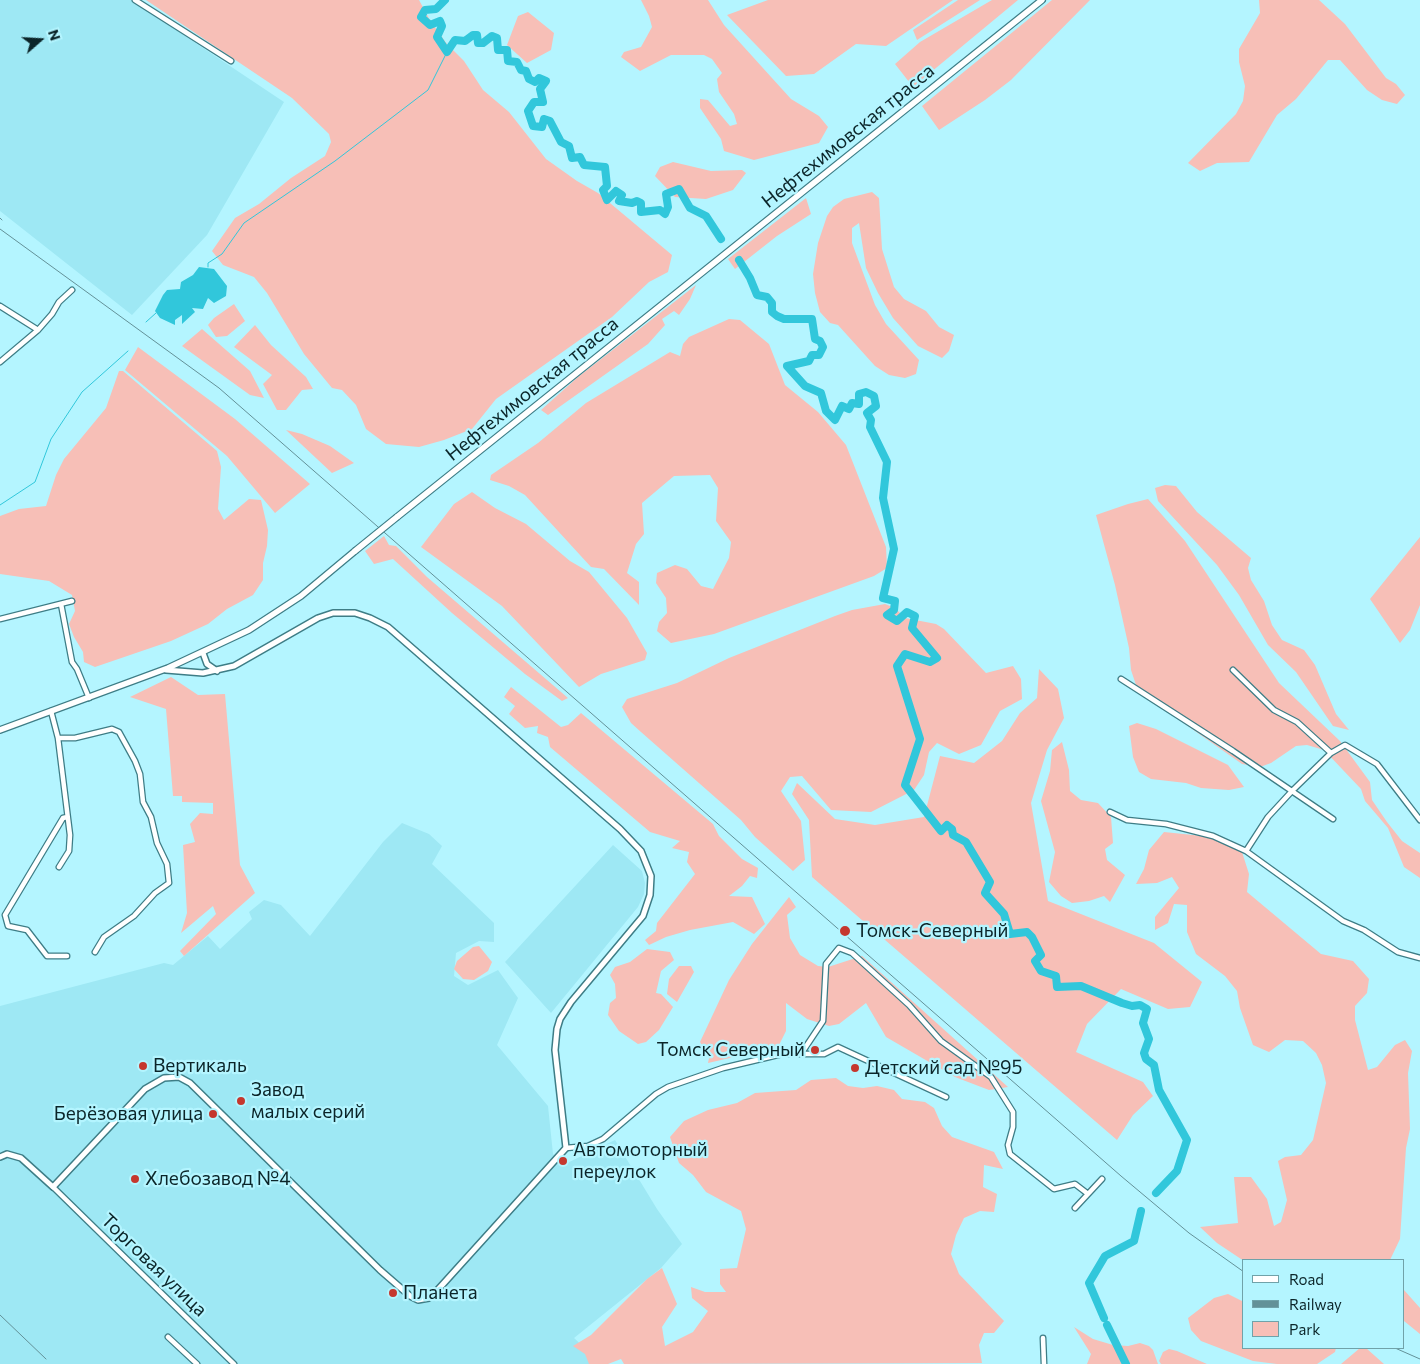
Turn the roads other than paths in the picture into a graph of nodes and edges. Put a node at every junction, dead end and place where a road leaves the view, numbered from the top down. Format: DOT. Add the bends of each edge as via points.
graph roads {
  1 [pos="135,0"];
  2 [pos="1042,0"];
  3 [pos="231,61"];
  4 [pos="72,290"];
  5 [pos="0,306"];
  6 [pos="38,330"];
  7 [pos="0,362"];
  8 [pos="72,601"];
  9 [pos="61,604"];
  10 [pos="0,618"];
  11 [pos="203,653"];
  12 [pos="161,670"];
  13 [pos="1233,670"];
  14 [pos="218,671"];
  15 [pos="1121,678"];
  16 [pos="89,698"];
  17 [pos="51,711"];
  18 [pos="0,730"];
  19 [pos="58,738"];
  20 [pos="1331,753"];
  21 [pos="1292,791"];
  22 [pos="1110,812"];
  23 [pos="67,817"];
  24 [pos="1333,819"];
  25 [pos="1420,820"];
  26 [pos="1246,851"];
  27 [pos="59,867"];
  28 [pos="3,915"];
  29 [pos="95,952"];
  30 [pos="67,956"];
  31 [pos="1420,958"];
  32 [pos="801,1054"];
  33 [pos="946,1097"];
  34 [pos="566,1148"];
  35 [pos="0,1157"];
  36 [pos="1102,1179"];
  37 [pos="53,1187"];
  38 [pos="1088,1194"];
  39 [pos="1075,1208"];
  40 [pos="168,1337"];
  41 [pos="1043,1338"];
  42 [pos="197,1364"];
  43 [pos="234,1364"];
  44 [pos="1044,1364"];
  1 -- 3 [label="street"];
  2 -- 11 [label="main road, Нефтехимовская трасса, bridge" via="276,614"];
  4 -- 6 [label="street"];
  5 -- 6 [label="street"];
  6 -- 7 [label="street"];
  8 -- 9 [label="street"];
  9 -- 10 [label="street"];
  9 -- 16 [label="street" via="72,662"];
  11 -- 12 [label="main road, Нефтехимовская трасса"];
  11 -- 14 [label="street" via="207,664"];
  12 -- 14 [label="street"];
  12 -- 16 [label="main road, Нефтехимовская трасса"];
  13 -- 20 [label="street" via="1274,710 1297,722"];
  14 -- 34 [label="street" via="234,666 318,618 333,613 355,613 370,618 388,627 620,829 641,851 651,876 650,895 643,916 571,1002 557,1029 555,1050"];
  15 -- 21 [label="street"];
  16 -- 17 [label="main road, Нефтехимовская трасса"];
  17 -- 18 [label="main road, Нефтехимовская трасса"];
  17 -- 19 [label="street"];
  19 -- 23 [label="street"];
  19 -- 29 [label="street" via="76,738 112,728 118,732 140,774 143,802 167,864 169,883 134,916 104,938"];
  20 -- 21 [label="street"];
  20 -- 25 [label="street" via="1345,746 1377,764"];
  21 -- 24 [label="street"];
  21 -- 26 [label="street" via="1268,817"];
  22 -- 26 [label="street" via="1127,820 1166,824 1213,836"];
  23 -- 27 [label="street" via="69,851"];
  23 -- 28 [label="street" via="63,818"];
  26 -- 31 [label="street" via="1343,921 1398,952"];
  28 -- 30 [label="street" via="8,926 27,930 47,956"];
  32 -- 33 [label="street" via="824,1054 838,1047"];
  32 -- 34 [label="street" via="761,1058 668,1086 603,1139 588,1146"];
  32 -- 38 [label="street" via="822,1021 826,964 839,948 852,953 909,1005 941,1041 991,1077 1013,1112 1008,1145 1010,1154 1054,1189 1075,1184"];
  34 -- 37 [label="street" via="434,1294 418,1300 380,1270 190,1083 179,1077 164,1078 145,1089"];
  35 -- 37 [label="street" via="7,1154 21,1158"];
  36 -- 38 [label="street"];
  37 -- 43 [label="street, Торговая улица"];
  38 -- 39 [label="street"];
  40 -- 42 [label="street"];
  41 -- 44 [label="street"];
}
